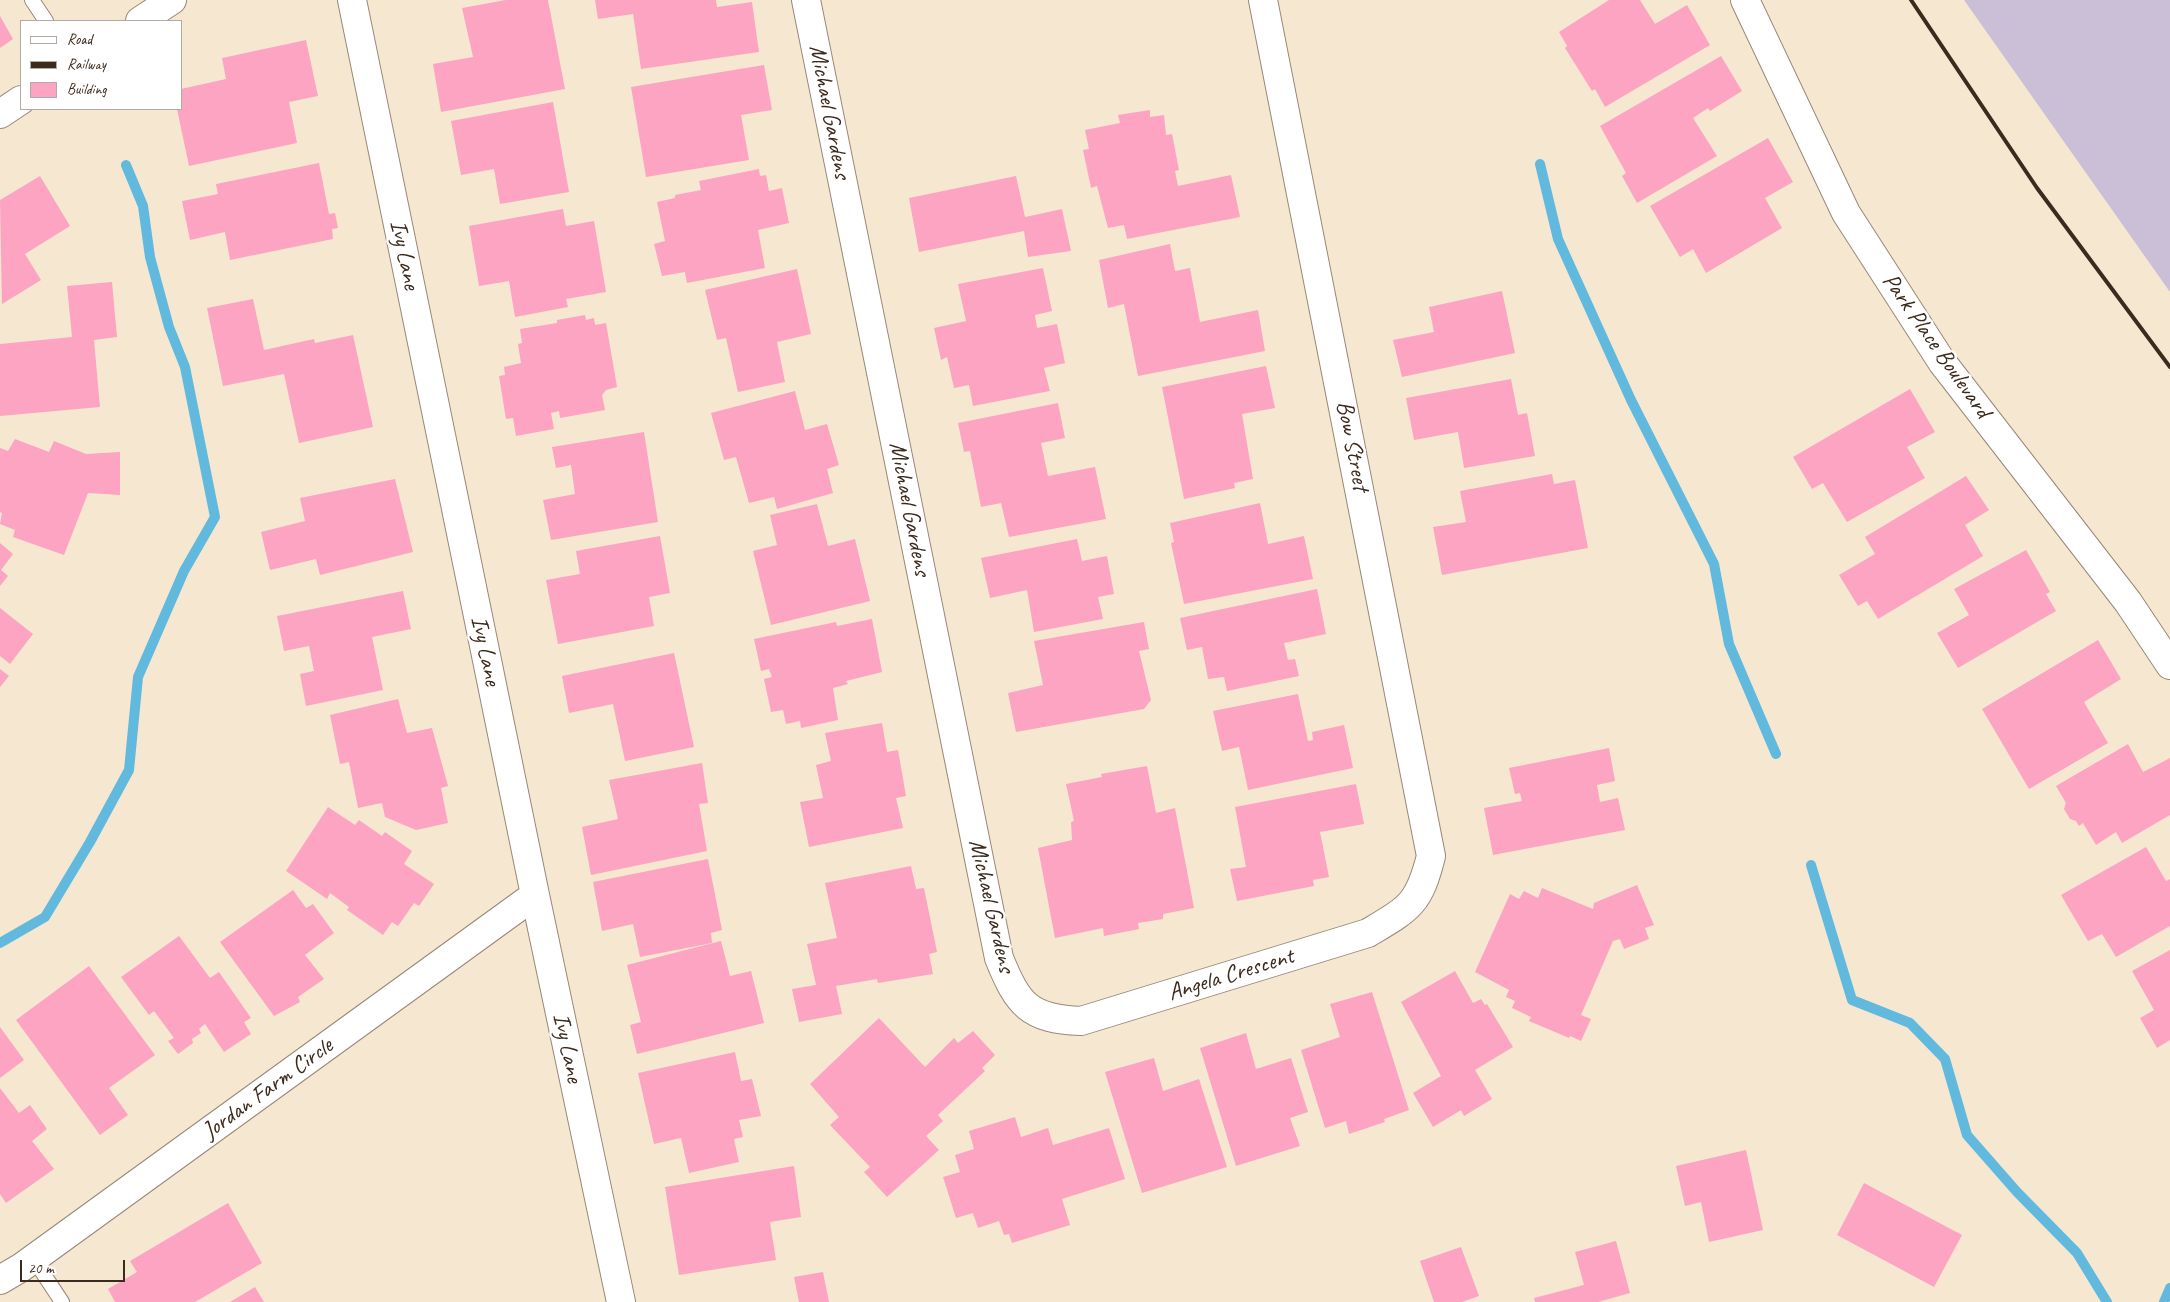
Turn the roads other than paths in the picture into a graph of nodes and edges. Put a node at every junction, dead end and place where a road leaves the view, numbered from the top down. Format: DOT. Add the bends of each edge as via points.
graph roads {
  1 [pos="32,0"];
  2 [pos="172,0"];
  3 [pos="352,0"];
  4 [pos="806,0"];
  5 [pos="1263,0"];
  6 [pos="1744,0"];
  7 [pos="45,20"];
  8 [pos="142,20"];
  9 [pos="20,101"];
  10 [pos="0,114"];
  11 [pos="2170,665"];
  12 [pos="1420,892"];
  13 [pos="535,896"];
  14 [pos="1030,1011"];
  15 [pos="33,1258"];
  16 [pos="0,1280"];
  17 [pos="62,1302"];
  18 [pos="621,1302"];
  1 -- 7 [label="lane"];
  2 -- 8 [label="street"];
  3 -- 13 [label="street, Ivy Lane"];
  4 -- 14 [label="street, Michael Gardens" via="999,958 1010,987"];
  5 -- 12 [label="street, Bow Street" via="1428,832 1431,856"];
  6 -- 11 [label="street, Park Place Boulevard" via="1846,213 1942,362 2128,602"];
  9 -- 10 [label="street"];
  12 -- 14 [label="street, Angela Crescent" via="1412,903 1368,933 1081,1021 1054,1020"];
  13 -- 15 [label="street, Jordan Farm Circle"];
  13 -- 18 [label="street, Ivy Lane"];
  15 -- 16 [label="street, Jordan Farm Circle"];
  15 -- 17 [label="lane"];
}
